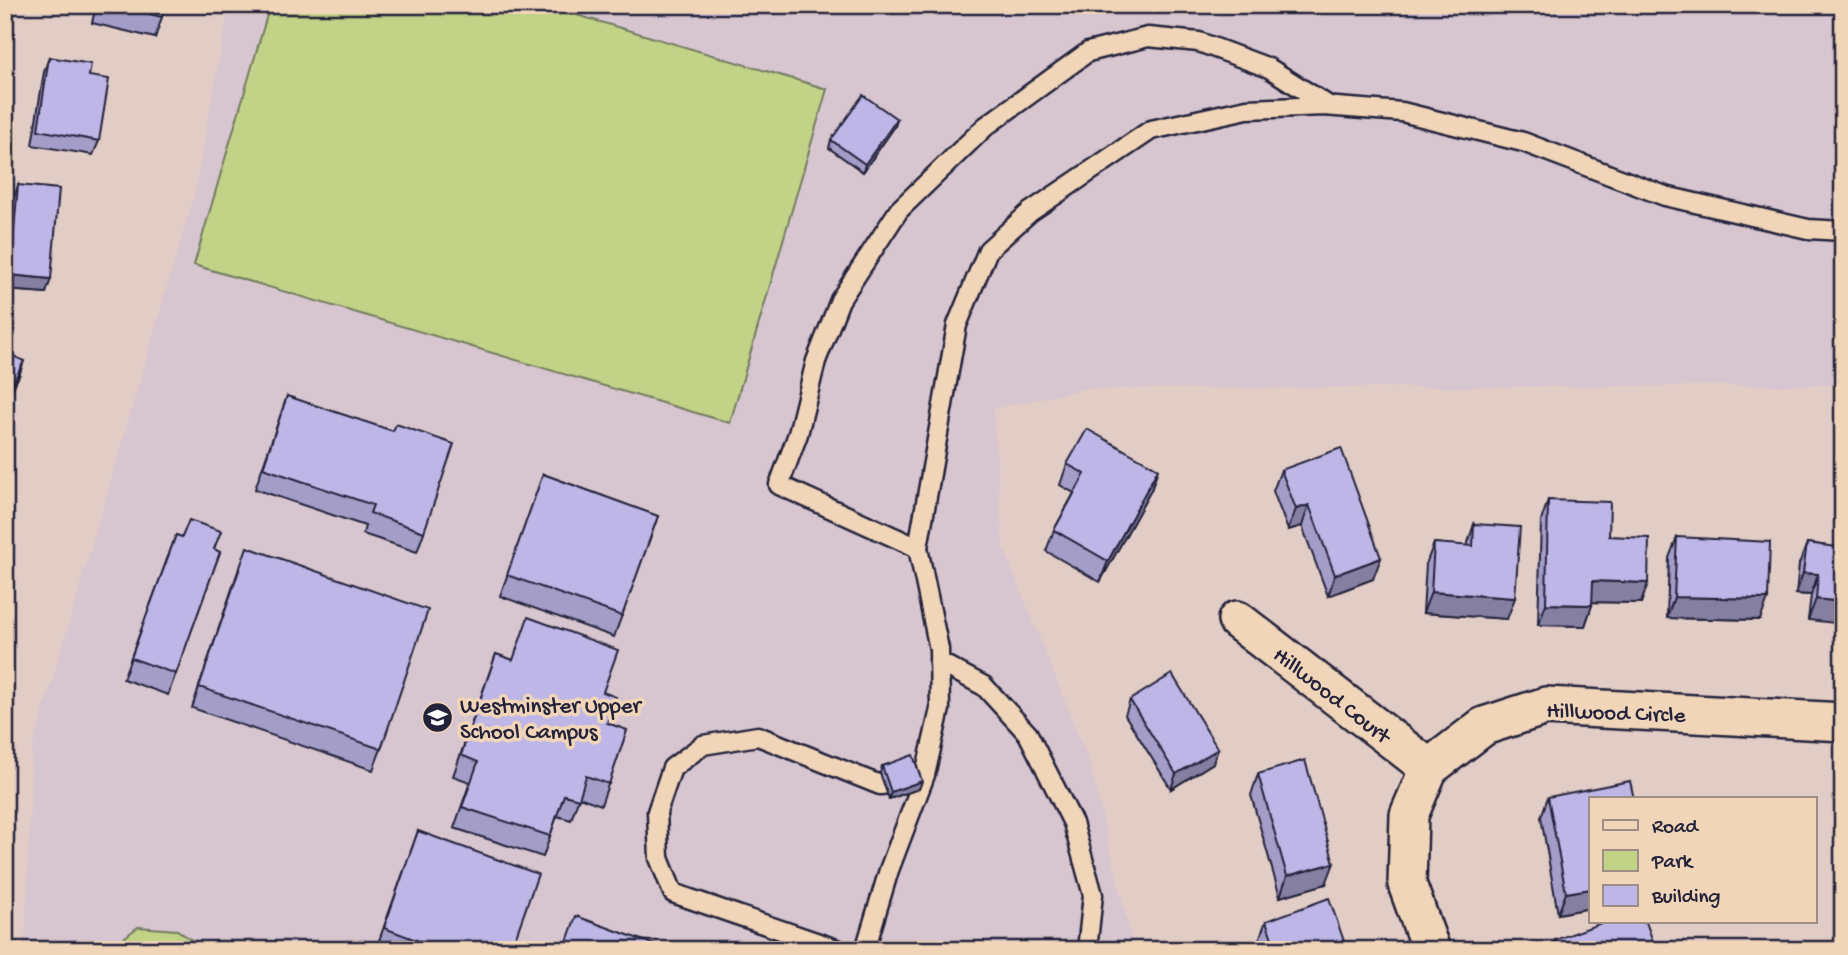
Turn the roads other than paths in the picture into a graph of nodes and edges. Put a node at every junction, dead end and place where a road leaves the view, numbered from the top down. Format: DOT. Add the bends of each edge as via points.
graph roads {
  1 [pos="1329,106"];
  2 [pos="1843,231"];
  3 [pos="918,548"];
  4 [pos="1237,620"];
  5 [pos="939,662"];
  6 [pos="1843,722"];
  7 [pos="926,767"];
  8 [pos="1429,768"];
  9 [pos="839,950"];
  10 [pos="865,950"];
  11 [pos="1087,950"];
  12 [pos="1431,950"];
  1 -- 2 [label="lane" via="1402,112 1523,142 1665,196 1808,229"];
  1 -- 3 [label="lane" via="1247,109 1151,130 1030,212 988,250 957,325"];
  1 -- 3 [label="lane" via="1269,68 1199,43 1148,37 1088,52 986,126 899,210 840,300 816,361 798,434 779,485"];
  3 -- 5 [label="lane"];
  4 -- 8 [label="street, Hillwood Court"];
  5 -- 7 [label="lane" via="940,709"];
  5 -- 11 [label="lane" via="984,686 1028,734 1073,823 1093,895"];
  6 -- 8 [label="street, Hillwood Circle" via="1546,706 1484,726"];
  7 -- 9 [label="lane" via="907,782 880,785 758,736 703,746 672,768 657,812 659,858 673,893"];
  7 -- 10 [label="lane"];
  8 -- 12 [label="street, Hillwood Circle" via="1409,815 1407,884"];
}
